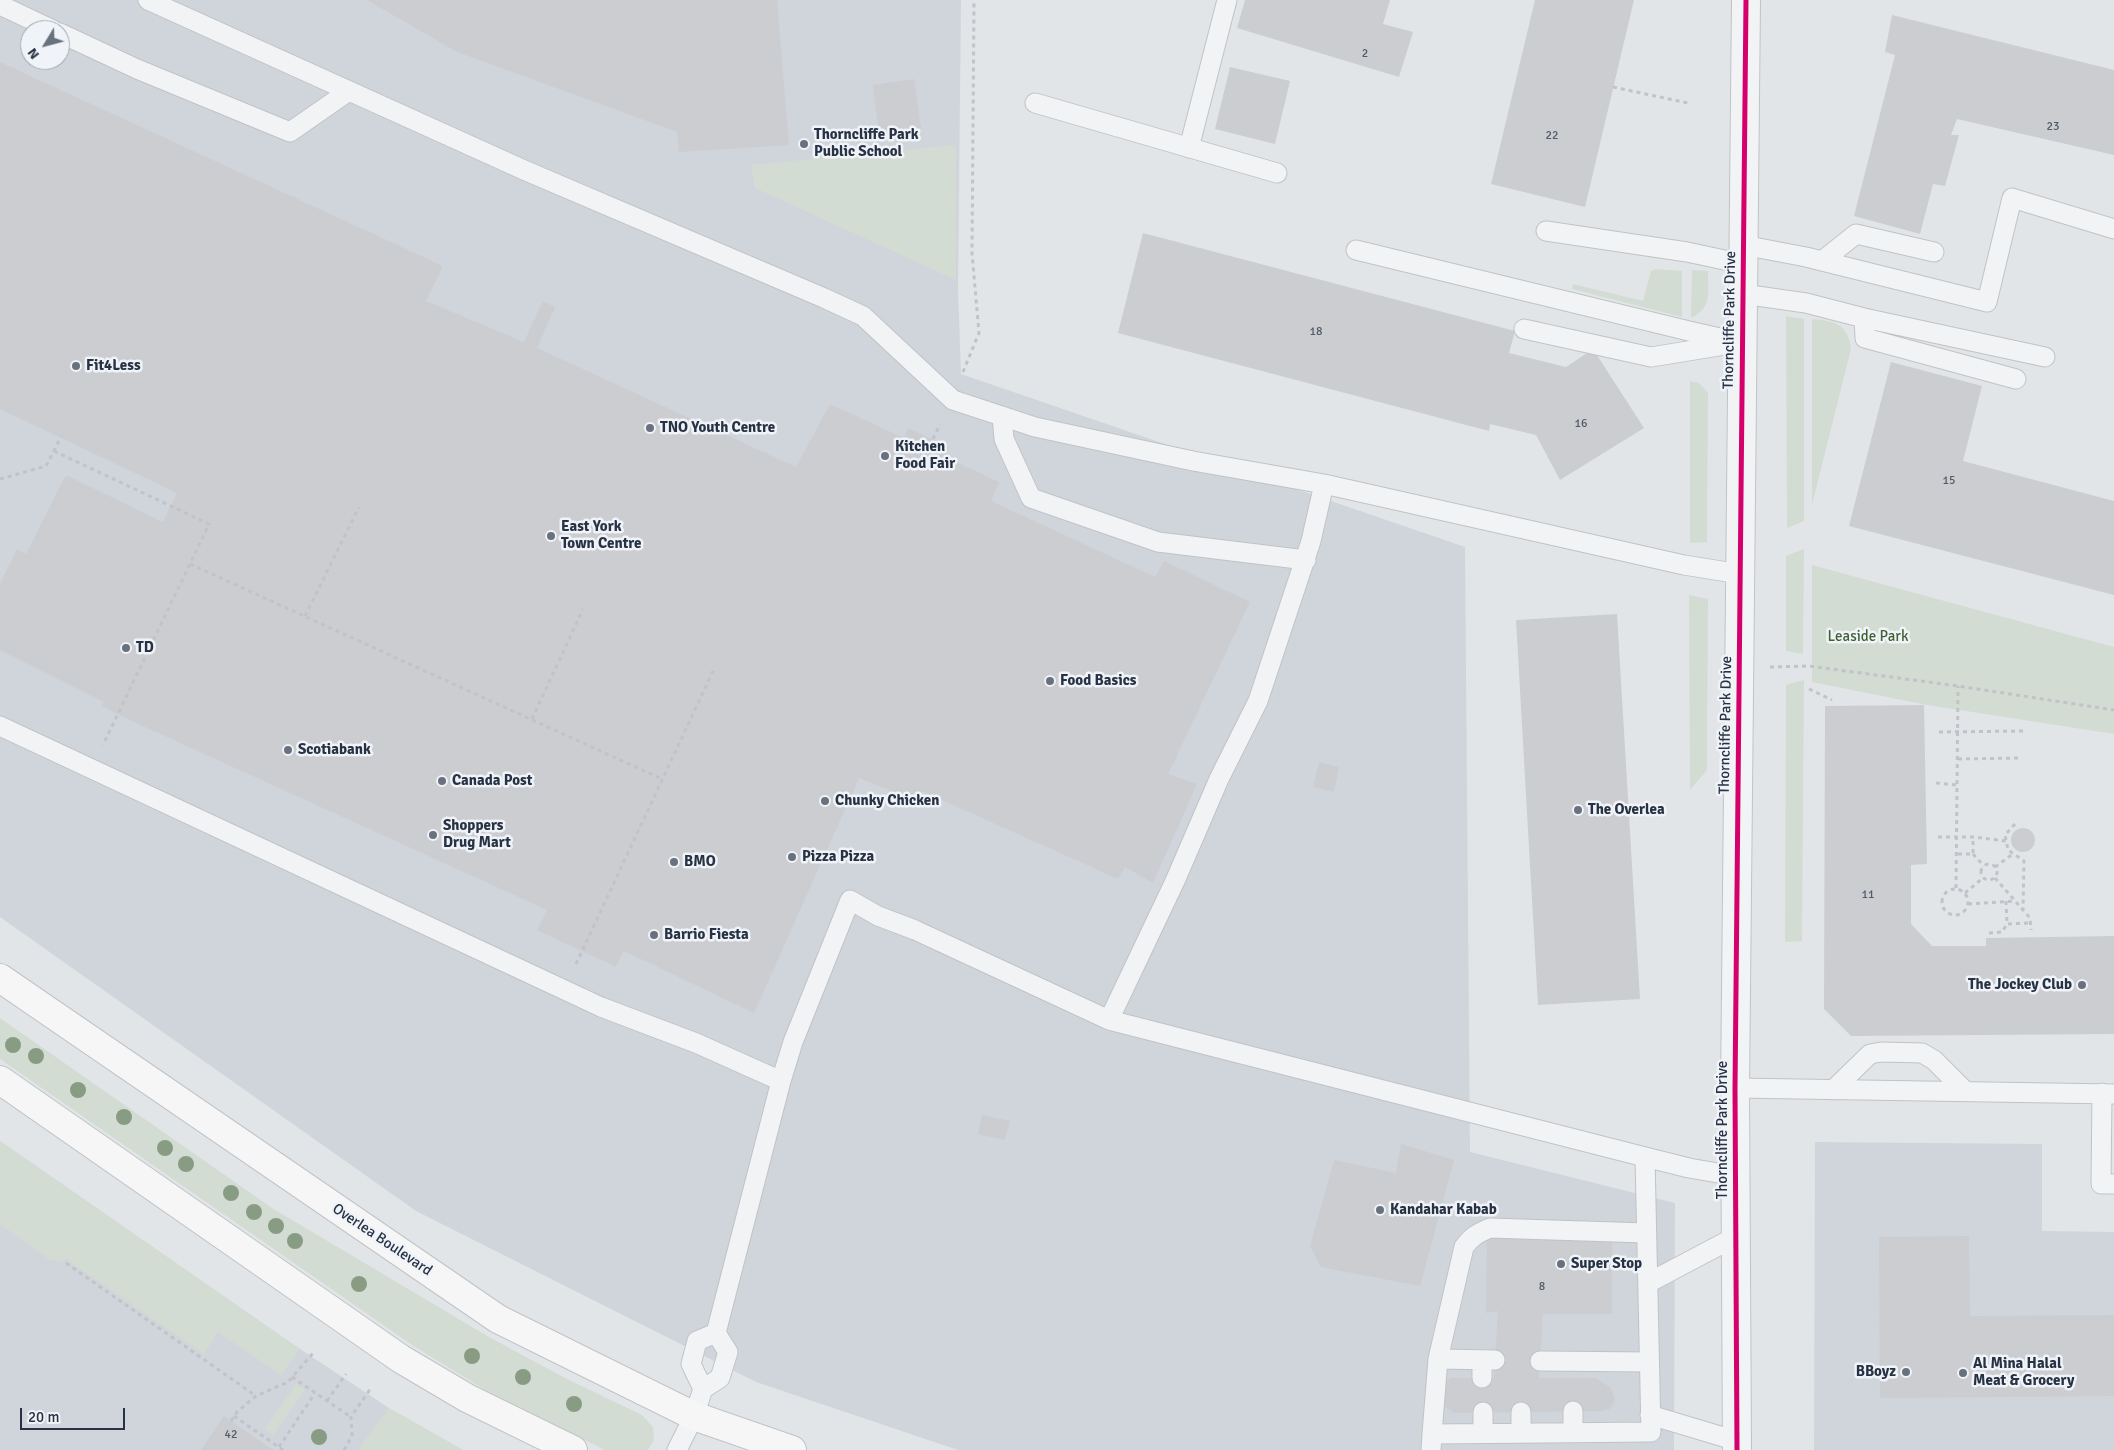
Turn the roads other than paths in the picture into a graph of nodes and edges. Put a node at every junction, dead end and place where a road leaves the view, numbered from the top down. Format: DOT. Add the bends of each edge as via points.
graph roads {
  1 [pos="148,0"];
  2 [pos="1227,0"];
  3 [pos="1746,0"];
  4 [pos="0,5"];
  5 [pos="32,20"];
  6 [pos="70,38"];
  7 [pos="349,91"];
  8 [pos="1035,103"];
  9 [pos="1189,148"];
  10 [pos="1277,173"];
  11 [pos="2114,229"];
  12 [pos="1546,231"];
  13 [pos="1356,250"];
  14 [pos="1934,252"];
  15 [pos="1743,255"];
  16 [pos="1822,261"];
  17 [pos="1743,294"];
  18 [pos="1864,318"];
  19 [pos="1524,329"];
  20 [pos="1742,343"];
  21 [pos="2046,357"];
  22 [pos="2016,379"];
  23 [pos="1002,416"];
  24 [pos="1324,484"];
  25 [pos="1306,560"];
  26 [pos="1740,574"];
  27 [pos="0,726"];
  28 [pos="0,978"];
  29 [pos="1109,1020"];
  30 [pos="0,1080"];
  31 [pos="781,1081"];
  32 [pos="1735,1088"];
  33 [pos="1833,1090"];
  34 [pos="1965,1091"];
  35 [pos="2108,1093"];
  36 [pos="1645,1157"];
  37 [pos="1735,1176"];
  38 [pos="2114,1184"];
  39 [pos="1646,1233"];
  40 [pos="1735,1237"];
  41 [pos="1648,1282"];
  42 [pos="716,1333"];
  43 [pos="1438,1359"];
  44 [pos="1540,1361"];
  45 [pos="1648,1362"];
  46 [pos="1486,1366"];
  47 [pos="703,1389"];
  48 [pos="1573,1411"];
  49 [pos="1483,1412"];
  50 [pos="1521,1412"];
  51 [pos="1650,1415"];
  52 [pos="694,1416"];
  53 [pos="1573,1432"];
  54 [pos="1483,1433"];
  55 [pos="1521,1433"];
  56 [pos="1613,1441"];
  57 [pos="1432,1442"];
  58 [pos="1737,1446"];
  59 [pos="573,1450"];
  60 [pos="677,1450"];
  61 [pos="792,1450"];
  1 -- 7 [label="lane"];
  2 -- 9 [label="lane"];
  3 -- 15 [label="street, Thorncliffe Park Drive"];
  4 -- 5 [label="lane"];
  6 -- 7 [label="lane" via="290,132"];
  7 -- 23 [label="lane" via="863,316 953,400"];
  8 -- 9 [label="lane"];
  9 -- 10 [label="lane"];
  11 -- 16 [label="lane" via="2012,198 1987,302"];
  12 -- 15 [label="lane" via="1687,252"];
  13 -- 20 [label="lane"];
  14 -- 16 [label="lane" via="1856,234"];
  15 -- 16 [label="lane"];
  15 -- 17 [label="street, Thorncliffe Park Drive"];
  17 -- 18 [label="lane" via="1806,303"];
  17 -- 20 [label="street, Thorncliffe Park Drive"];
  18 -- 21 [label="lane"];
  18 -- 22 [label="lane" via="1865,338"];
  19 -- 20 [label="lane" via="1652,357"];
  20 -- 26 [label="street, Thorncliffe Park Drive"];
  23 -- 24 [label="lane" via="1035,427 1193,461"];
  23 -- 25 [label="lane" via="1004,439 1031,498 1158,542"];
  24 -- 25 [label="lane"];
  24 -- 26 [label="lane" via="1684,565"];
  25 -- 29 [label="lane" via="1258,701"];
  26 -- 32 [label="street, Thorncliffe Park Drive"];
  27 -- 31 [label="lane" via="601,1007 696,1043"];
  28 -- 52 [label="main road, Overlea Boulevard" via="498,1319"];
  29 -- 31 [label="lane" via="878,916 850,900 793,1042"];
  29 -- 36 [label="lane"];
  30 -- 59 [label="main road" via="401,1359 467,1398"];
  31 -- 42 [label="lane"];
  32 -- 33 [label="lane"];
  32 -- 37 [label="street, Thorncliffe Park Drive"];
  33 -- 34 [label="lane"];
  33 -- 34 [label="lane" via="1870,1054 1881,1052 1922,1053 1934,1060"];
  34 -- 35 [label="lane"];
  35 -- 38 [label="lane" via="2101,1184"];
  36 -- 37 [label="lane"];
  36 -- 39 [label="lane"];
  37 -- 40 [label="street, Thorncliffe Park Drive"];
  39 -- 41 [label="lane"];
  39 -- 43 [label="lane" via="1490,1228 1478,1233 1464,1247"];
  40 -- 41 [label="lane"];
  40 -- 58 [label="street, Thorncliffe Park Drive"];
  41 -- 45 [label="lane"];
  42 -- 47 [label="lane" via="728,1352 720,1378"];
  42 -- 47 [label="lane" via="697,1342 690,1364"];
  43 -- 46 [label="lane"];
  43 -- 57 [label="lane"];
  44 -- 45 [label="lane" via="1572,1369"];
  45 -- 51 [label="lane"];
  47 -- 52 [label="lane"];
  48 -- 53 [label="lane"];
  49 -- 54 [label="lane"];
  50 -- 55 [label="lane"];
  51 -- 56 [label="lane" via="1651,1432"];
  51 -- 58 [label="lane"];
  52 -- 60 [label="lane"];
  52 -- 61 [label="main road, Overlea Boulevard"];
  53 -- 55 [label="lane"];
  53 -- 56 [label="lane"];
  54 -- 55 [label="lane"];
  54 -- 57 [label="lane"];
}
